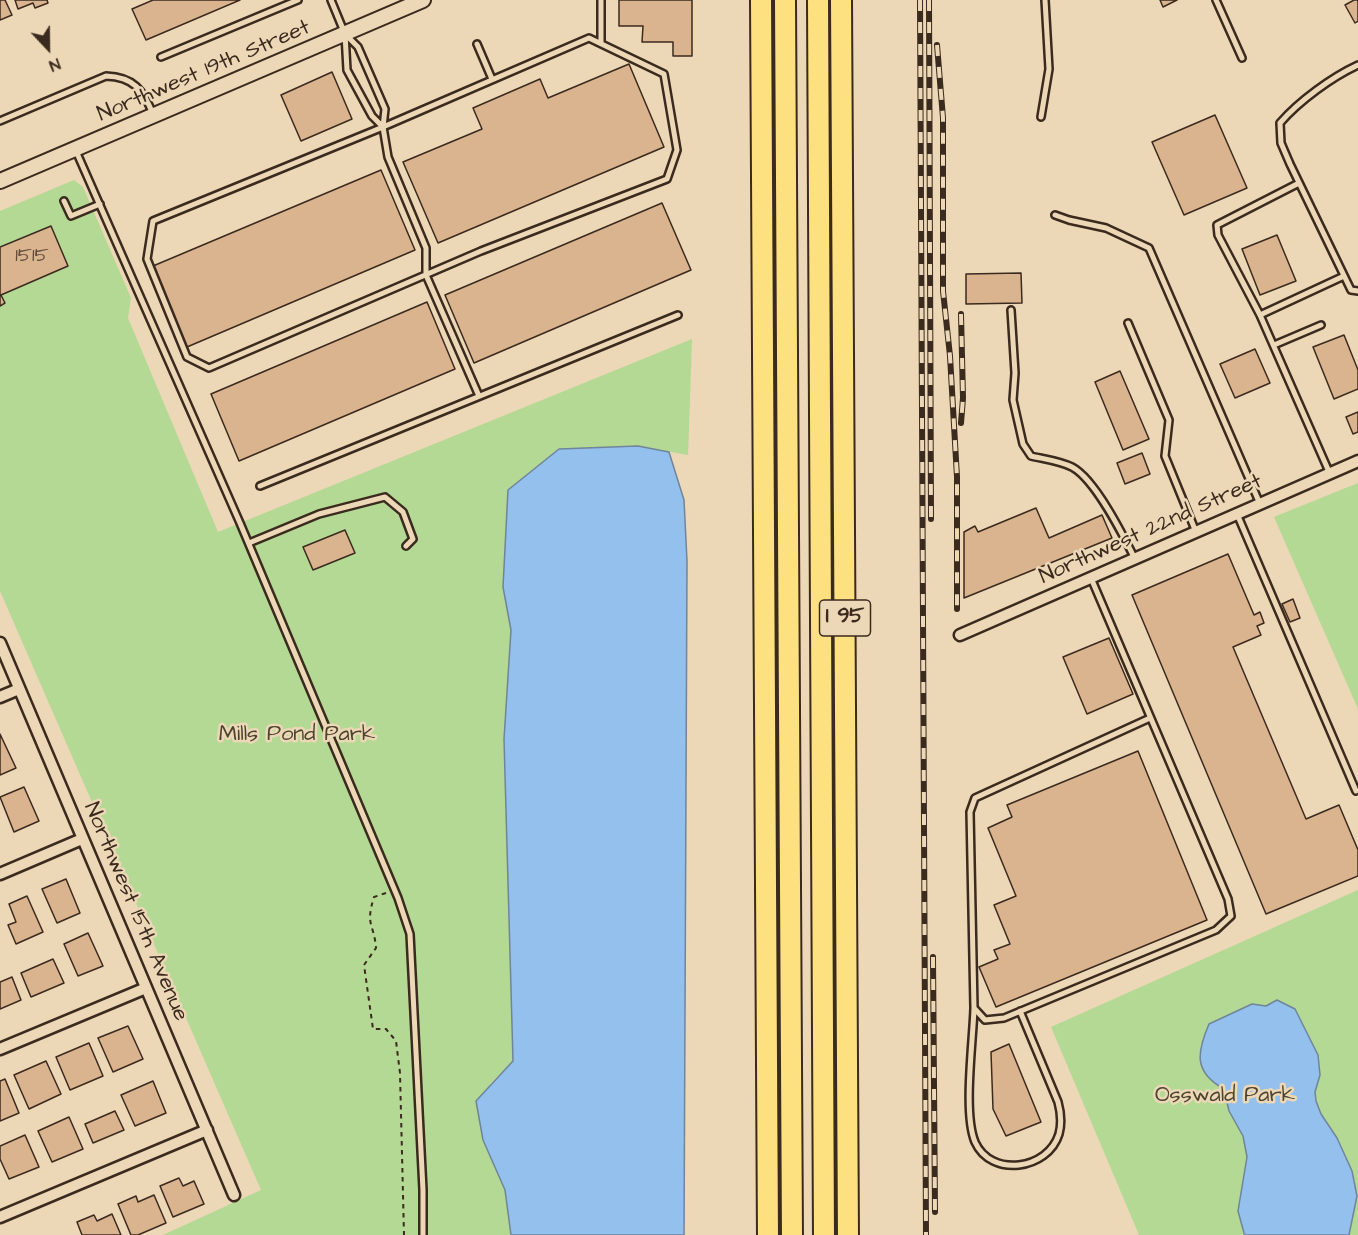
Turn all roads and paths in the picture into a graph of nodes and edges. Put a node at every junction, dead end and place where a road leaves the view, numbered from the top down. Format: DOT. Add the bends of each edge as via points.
graph roads {
  1 [pos="298,0"];
  2 [pos="331,0"];
  3 [pos="423,0"];
  4 [pos="601,0"];
  5 [pos="761,0"];
  6 [pos="785,0"];
  7 [pos="818,0"];
  8 [pos="841,0"];
  9 [pos="1045,0"];
  10 [pos="1216,0"];
  11 [pos="345,34"];
  12 [pos="601,43"];
  13 [pos="477,44"];
  14 [pos="161,57"];
  15 [pos="1242,58"];
  16 [pos="1358,65"];
  17 [pos="492,79"];
  18 [pos="154,116"];
  19 [pos="1041,117"];
  20 [pos="0,121"];
  21 [pos="383,127"];
  22 [pos="75,149"];
  23 [pos="0,181"];
  24 [pos="1299,183"];
  25 [pos="64,201"];
  26 [pos="100,204"];
  27 [pos="1055,214"];
  28 [pos="426,275"];
  29 [pos="1344,276"];
  30 [pos="1358,291"];
  31 [pos="1011,310"];
  32 [pos="678,315"];
  33 [pos="1260,315"];
  34 [pos="1128,324"];
  35 [pos="1321,325"];
  36 [pos="1274,345"];
  37 [pos="479,396"];
  38 [pos="1358,461"];
  39 [pos="1330,474"];
  40 [pos="260,486"];
  41 [pos="1260,504"];
  42 [pos="1237,514"];
  43 [pos="1196,532"];
  44 [pos="249,543"];
  45 [pos="406,546"];
  46 [pos="1135,559"];
  47 [pos="1091,578"];
  48 [pos="960,635"];
  49 [pos="0,643"];
  50 [pos="19,689"];
  51 [pos="0,697"];
  52 [pos="1150,718"];
  53 [pos="1356,791"];
  54 [pos="82,838"];
  55 [pos="0,874"];
  56 [pos="394,890"];
  57 [pos="146,988"];
  58 [pos="974,1008"];
  59 [pos="1020,1011"];
  60 [pos="0,1049"];
  61 [pos="207,1130"];
  62 [pos="234,1195"];
  63 [pos="0,1217"];
  64 [pos="404,1235"];
  65 [pos="423,1235"];
  66 [pos="768,1235"];
  67 [pos="792,1235"];
  68 [pos="824,1235"];
  69 [pos="848,1235"];
  1 -- 14 [label="lane"];
  2 -- 11 [label="lane"];
  3 -- 11 [label="street, Northwest 19th Street"];
  4 -- 12 [label="lane"];
  5 -- 66 [label="highway"];
  6 -- 67 [label="highway"];
  7 -- 68 [label="highway"];
  8 -- 69 [label="highway, I 95"];
  9 -- 19 [label="lane" via="1049,69"];
  10 -- 15 [label="lane"];
  11 -- 18 [label="street, Northwest 19th Street"];
  11 -- 21 [label="lane" via="347,70 372,116"];
  11 -- 21 [label="lane" via="358,47 385,109"];
  12 -- 17 [label="lane" via="589,38"];
  12 -- 28 [label="lane" via="664,74 677,150 666,179"];
  13 -- 17 [label="lane"];
  16 -- 24 [label="lane" via="1309,97 1280,123 1281,143"];
  17 -- 21 [label="lane"];
  18 -- 20 [label="lane" via="144,92 119,77 106,76"];
  18 -- 22 [label="street, Northwest 19th Street"];
  21 -- 28 [label="lane" via="388,157 426,248"];
  21 -- 28 [label="lane" via="153,221 147,260 187,357 209,368"];
  22 -- 23 [label="street, Northwest 19th Street"];
  22 -- 26 [label="lane"];
  24 -- 29 [label="lane"];
  24 -- 33 [label="lane" via="1217,225"];
  25 -- 26 [label="lane" via="71,216"];
  26 -- 44 [label="lane"];
  27 -- 41 [label="lane" via="1106,228 1149,248"];
  28 -- 37 [label="lane"];
  29 -- 30 [label="lane" via="1351,291"];
  29 -- 33 [label="lane"];
  31 -- 46 [label="lane" via="1013,400 1023,444 1031,456 1070,465 1081,472"];
  32 -- 37 [label="lane"];
  33 -- 36 [label="lane"];
  34 -- 43 [label="lane" via="1169,420 1165,456"];
  35 -- 36 [label="lane"];
  36 -- 39 [label="lane"];
  37 -- 40 [label="lane"];
  38 -- 39 [label="street, Northwest 22nd Street"];
  39 -- 41 [label="street, Northwest 22nd Street"];
  41 -- 42 [label="street, Northwest 22nd Street"];
  42 -- 43 [label="street, Northwest 22nd Street"];
  42 -- 53 [label="lane"];
  43 -- 46 [label="street, Northwest 22nd Street"];
  44 -- 45 [label="lane" via="319,514 385,497 404,513 412,539"];
  44 -- 56 [label="lane"];
  46 -- 47 [label="street, Northwest 22nd Street"];
  47 -- 48 [label="street, Northwest 22nd Street"];
  47 -- 52 [label="lane"];
  49 -- 50 [label="street, Northwest 15th Avenue"];
  50 -- 51 [label="street"];
  50 -- 54 [label="street, Northwest 15th Avenue"];
  52 -- 58 [label="lane" via="975,798 970,812"];
  52 -- 59 [label="lane" via="1228,899 1231,916 1216,930"];
  54 -- 55 [label="street"];
  54 -- 57 [label="street, Northwest 15th Avenue"];
  56 -- 64 [label="path" via="374,897 369,926 376,948 364,965 373,1029 386,1029 396,1041"];
  56 -- 65 [label="lane" via="410,934"];
  57 -- 60 [label="street"];
  57 -- 61 [label="street, Northwest 15th Avenue"];
  58 -- 59 [label="lane" via="984,1020"];
  58 -- 59 [label="lane" via="969,1118 975,1143 991,1159 1006,1166 1038,1160 1058,1136 1061,1117"];
  61 -- 62 [label="street, Northwest 15th Avenue"];
  61 -- 63 [label="street"];
}
